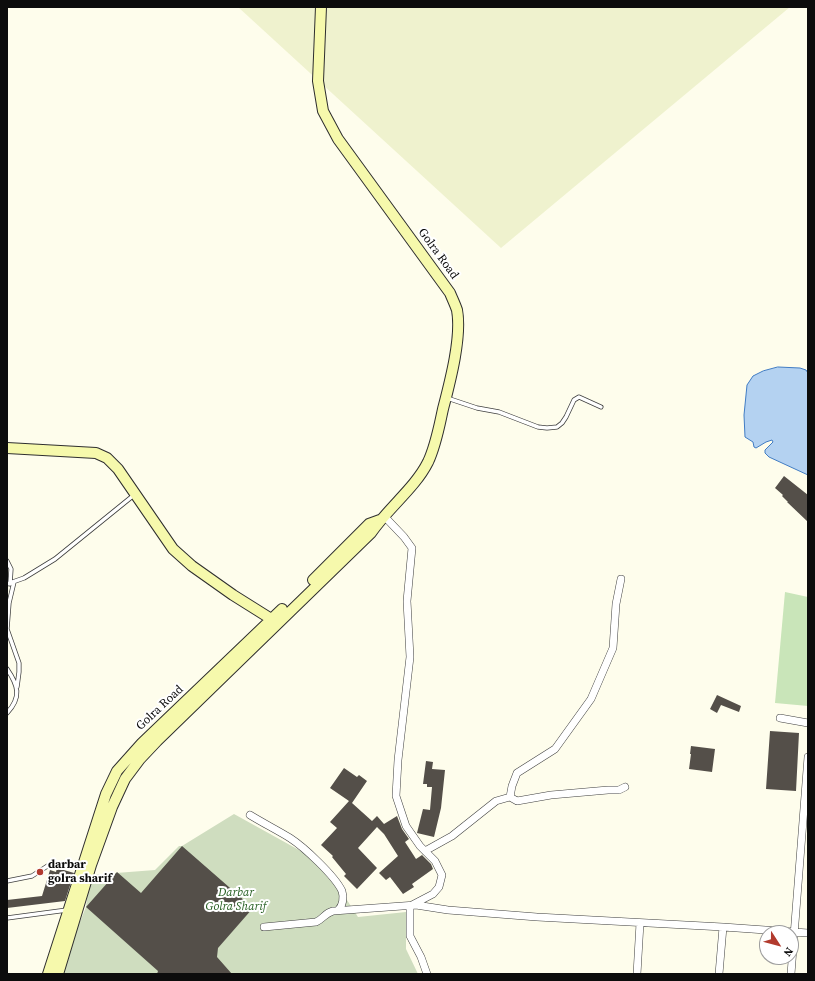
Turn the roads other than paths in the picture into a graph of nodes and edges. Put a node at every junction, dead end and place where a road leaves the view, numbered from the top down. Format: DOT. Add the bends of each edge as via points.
graph roads {
  1 [pos="321,7"];
  2 [pos="446,398"];
  3 [pos="601,407"];
  4 [pos="7,448"];
  5 [pos="135,494"];
  6 [pos="382,518"];
  7 [pos="7,561"];
  8 [pos="621,580"];
  9 [pos="10,583"];
  10 [pos="275,621"];
  11 [pos="7,669"];
  12 [pos="17,688"];
  13 [pos="7,713"];
  14 [pos="780,718"];
  15 [pos="808,722"];
  16 [pos="808,756"];
  17 [pos="625,787"];
  18 [pos="510,797"];
  19 [pos="250,814"];
  20 [pos="805,837"];
  21 [pos="425,851"];
  22 [pos="83,863"];
  23 [pos="7,881"];
  24 [pos="410,906"];
  25 [pos="68,910"];
  26 [pos="338,910"];
  27 [pos="7,918"];
  28 [pos="640,923"];
  29 [pos="794,925"];
  30 [pos="264,927"];
  31 [pos="723,927"];
  32 [pos="759,930"];
  33 [pos="48,974"];
  34 [pos="58,974"];
  35 [pos="427,974"];
  36 [pos="637,974"];
  37 [pos="719,974"];
  1 -- 2 [label="street, Golra Road" via="318,81 323,111 338,139 450,293 457,310 458,332"];
  2 -- 3 [label="lane" via="499,412 538,427 557,427 566,417 574,400 579,397"];
  2 -- 6 [label="street, Golra Road" via="436,442 428,462 411,486"];
  4 -- 5 [label="street" via="96,453 107,458 118,469"];
  5 -- 9 [label="lane" via="55,559"];
  5 -- 10 [label="street" via="173,549 233,595"];
  6 -- 10 [label="street, Golra Road" via="369,524"];
  6 -- 21 [label="street" via="404,536 412,548 407,601 410,657 396,796 406,826"];
  7 -- 9 [label="lane" via="11,569"];
  8 -- 18 [label="street" via="616,604 613,648 590,700 555,749 517,773"];
  9 -- 12 [label="lane" via="7,629 19,663"];
  10 -- 22 [label="street, Golra Road" via="142,743 117,771 106,794"];
  10 -- 34 [label="street, Golra Road" via="157,741 125,779 91,866"];
  11 -- 12 [label="lane"];
  12 -- 13 [label="lane" via="14,706"];
  14 -- 15 [label="street"];
  16 -- 20 [label="street"];
  17 -- 18 [label="street" via="619,790 551,795 517,801"];
  18 -- 21 [label="street" via="496,801 452,836"];
  19 -- 26 [label="street" via="299,845 328,873 342,892 343,904"];
  20 -- 29 [label="street"];
  21 -- 24 [label="street" via="435,861 442,875 439,887 433,894"];
  22 -- 23 [label="lane" via="49,864 32,876"];
  22 -- 25 [label="street, Golra Road"];
  24 -- 26 [label="street"];
  24 -- 28 [label="street"];
  24 -- 35 [label="street" via="410,936"];
  25 -- 27 [label="lane"];
  25 -- 33 [label="street, Golra Road"];
  26 -- 30 [label="street" via="328,912 316,922"];
  28 -- 31 [label="street"];
  28 -- 36 [label="street"];
  31 -- 32 [label="street"];
  31 -- 37 [label="street"];
}
